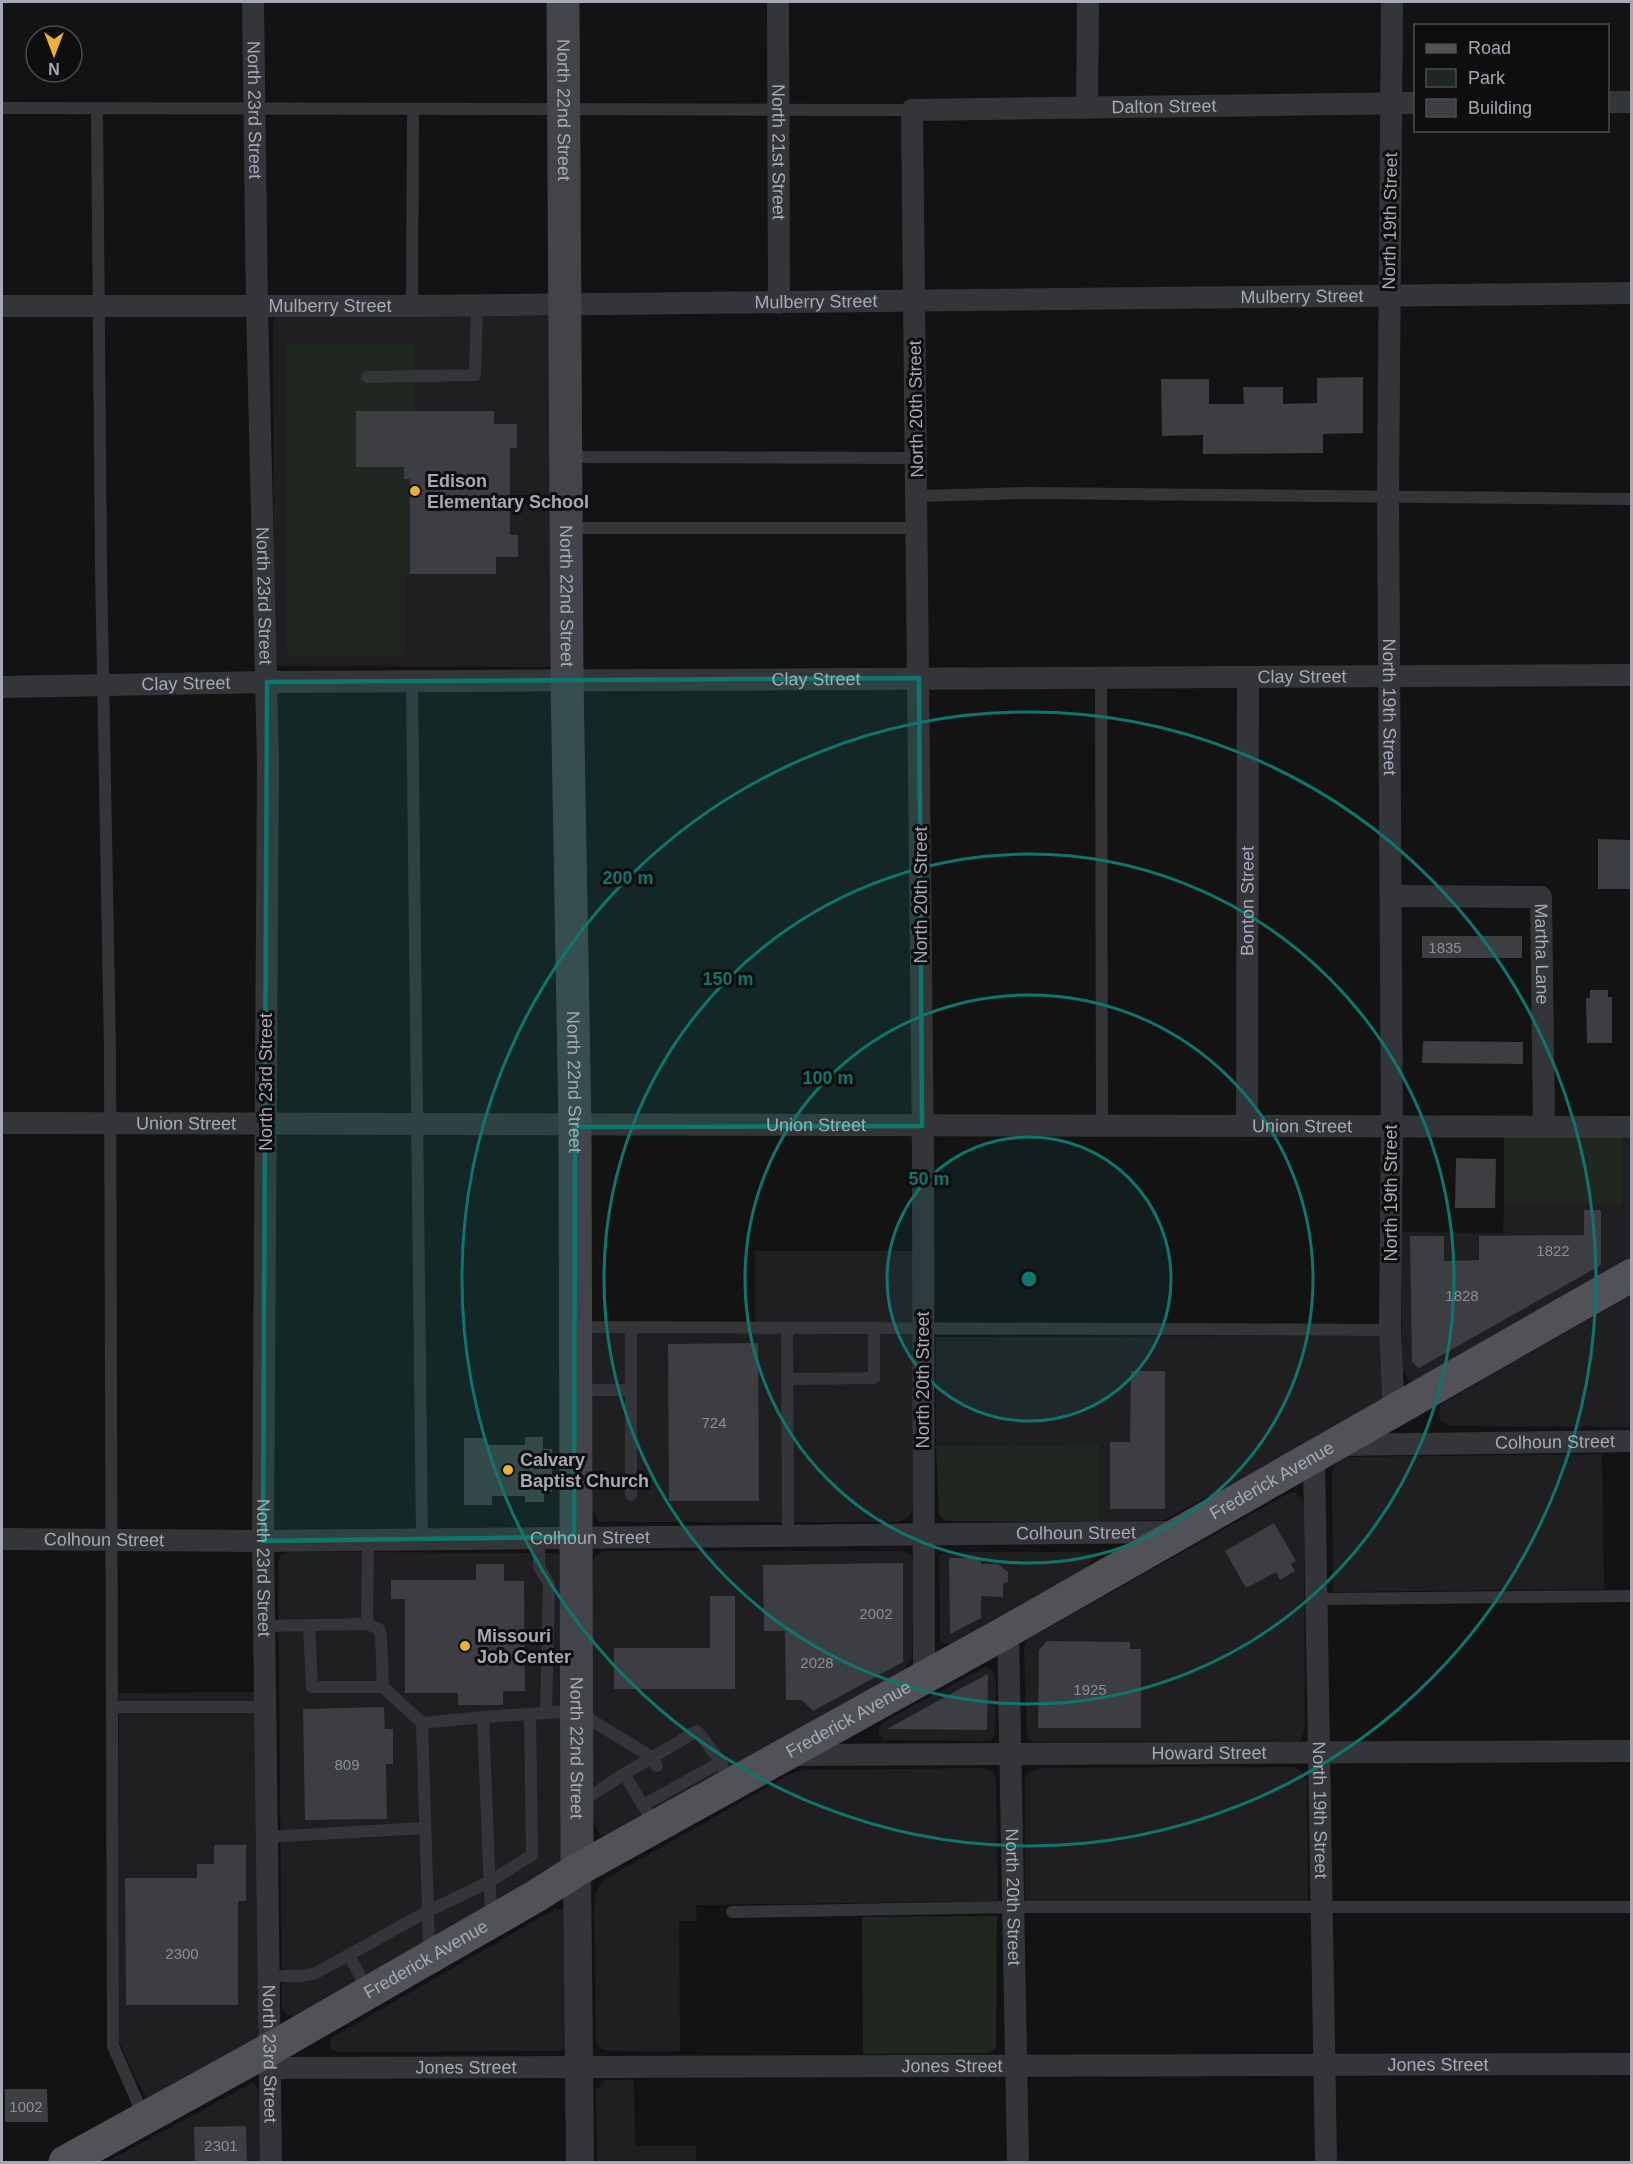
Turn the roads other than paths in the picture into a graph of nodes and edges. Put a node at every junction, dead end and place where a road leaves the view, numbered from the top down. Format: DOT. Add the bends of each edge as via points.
graph roads {
  1 [pos="253,2"];
  2 [pos="563,2"];
  3 [pos="778,2"];
  4 [pos="1088,2"];
  5 [pos="1392,2"];
  6 [pos="1609,102"];
  7 [pos="1632,102"];
  8 [pos="1414,103"];
  9 [pos="1391,104"];
  10 [pos="2,108"];
  11 [pos="1088,108"];
  12 [pos="97,109"];
  13 [pos="254,109"];
  14 [pos="778,109"];
  15 [pos="413,110"];
  16 [pos="912,110"];
  17 [pos="564,111"];
  18 [pos="1632,293"];
  19 [pos="1389,296"];
  20 [pos="914,300"];
  21 [pos="779,303"];
  22 [pos="566,304"];
  23 [pos="477,305"];
  24 [pos="2,306"];
  25 [pos="98,306"];
  26 [pos="412,306"];
  27 [pos="257,307"];
  28 [pos="367,377"];
  29 [pos="566,457"];
  30 [pos="917,458"];
  31 [pos="917,496"];
  32 [pos="1388,497"];
  33 [pos="1632,499"];
  34 [pos="566,528"];
  35 [pos="917,528"];
  36 [pos="1632,675"];
  37 [pos="1390,676"];
  38 [pos="1248,677"];
  39 [pos="919,678"];
  40 [pos="1101,678"];
  41 [pos="567,681"];
  42 [pos="267,682"];
  43 [pos="412,683"];
  44 [pos="103,686"];
  45 [pos="2,687"];
  46 [pos="1391,896"];
  47 [pos="2,1123"];
  48 [pos="109,1124"];
  49 [pos="266,1125"];
  50 [pos="1102,1125"];
  51 [pos="1247,1125"];
  52 [pos="417,1126"];
  53 [pos="575,1126"];
  54 [pos="922,1126"];
  55 [pos="1392,1126"];
  56 [pos="1544,1126"];
  57 [pos="1632,1127"];
  58 [pos="1632,1275"];
  59 [pos="575,1327"];
  60 [pos="631,1327"];
  61 [pos="787,1328"];
  62 [pos="874,1329"];
  63 [pos="923,1329"];
  64 [pos="1390,1330"];
  65 [pos="787,1379"];
  66 [pos="574,1390"];
  67 [pos="631,1390"];
  68 [pos="1394,1413"];
  69 [pos="1632,1441"];
  70 [pos="1325,1451"];
  71 [pos="631,1495"];
  72 [pos="1179,1532"];
  73 [pos="921,1534"];
  74 [pos="788,1536"];
  75 [pos="539,1537"];
  76 [pos="574,1537"];
  77 [pos="112,1538"];
  78 [pos="2,1539"];
  79 [pos="422,1539"];
  80 [pos="368,1540"];
  81 [pos="263,1542"];
  82 [pos="1632,1596"];
  83 [pos="1316,1599"];
  84 [pos="367,1624"];
  85 [pos="309,1625"];
  86 [pos="265,1626"];
  87 [pos="1008,1631"];
  88 [pos="924,1679"];
  89 [pos="383,1687"];
  90 [pos="112,1707"];
  91 [pos="266,1707"];
  92 [pos="561,1712"];
  93 [pos="530,1714"];
  94 [pos="483,1717"];
  95 [pos="422,1723"];
  96 [pos="1632,1751"];
  97 [pos="1320,1753"];
  98 [pos="785,1755"];
  99 [pos="1010,1756"];
  100 [pos="654,1761"];
  101 [pos="624,1774"];
  102 [pos="726,1774"];
  103 [pos="575,1806"];
  104 [pos="650,1815"];
  105 [pos="425,1828"];
  106 [pos="267,1838"];
  107 [pos="577,1870"];
  108 [pos="489,1882"];
  109 [pos="1013,1907"];
  110 [pos="1322,1907"];
  111 [pos="1632,1907"];
  112 [pos="428,1911"];
  113 [pos="732,1912"];
  114 [pos="491,1922"];
  115 [pos="349,1955"];
  116 [pos="429,1957"];
  117 [pos="269,1976"];
  118 [pos="368,1992"];
  119 [pos="271,2058"];
  120 [pos="1016,2064"];
  121 [pos="1632,2064"];
  122 [pos="1326,2067"];
  123 [pos="579,2068"];
  124 [pos="145,2118"];
  125 [pos="65,2163"];
  126 [pos="272,2163"];
  127 [pos="580,2163"];
  128 [pos="1018,2163"];
  129 [pos="1326,2163"];
  1 -- 13 [label="street, North 23rd Street"];
  2 -- 17 [label="main road, North 22nd Street"];
  3 -- 14 [label="street, North 21st Street"];
  4 -- 11 [label="street"];
  5 -- 9 [label="street, North 19th Street"];
  6 -- 7 [label="street"];
  8 -- 9 [label="street, Dalton Street"];
  9 -- 11 [label="street, Dalton Street"];
  9 -- 19 [label="street, North 19th Street"];
  10 -- 12 [label="lane"];
  11 -- 16 [label="street, Dalton Street"];
  12 -- 13 [label="lane"];
  12 -- 25 [label="lane"];
  13 -- 15 [label="lane"];
  13 -- 27 [label="street, North 23rd Street"];
  14 -- 16 [label="lane"];
  14 -- 17 [label="lane"];
  14 -- 21 [label="street, North 21st Street"];
  15 -- 17 [label="lane"];
  15 -- 26 [label="lane"];
  16 -- 20 [label="street, North 20th Street"];
  17 -- 22 [label="main road, North 22nd Street"];
  18 -- 19 [label="street, Mulberry Street"];
  19 -- 20 [label="street, Mulberry Street"];
  19 -- 32 [label="street, North 19th Street"];
  20 -- 21 [label="street, Mulberry Street"];
  20 -- 30 [label="street, North 20th Street"];
  21 -- 22 [label="street, Mulberry Street"];
  22 -- 23 [label="street, Mulberry Street"];
  22 -- 29 [label="main road, North 22nd Street"];
  23 -- 26 [label="street, Mulberry Street"];
  23 -- 28 [label="lane" via="475,375"];
  24 -- 25 [label="street, Mulberry Street"];
  25 -- 27 [label="street, Mulberry Street"];
  25 -- 44 [label="lane"];
  26 -- 27 [label="street, Mulberry Street"];
  27 -- 42 [label="street, North 23rd Street"];
  29 -- 30 [label="lane"];
  29 -- 34 [label="main road, North 22nd Street"];
  30 -- 31 [label="street, North 20th Street"];
  31 -- 32 [label="lane"];
  31 -- 35 [label="street, North 20th Street"];
  32 -- 33 [label="lane"];
  32 -- 37 [label="street, North 19th Street"];
  34 -- 35 [label="lane"];
  34 -- 41 [label="main road, North 22nd Street"];
  35 -- 39 [label="street, North 20th Street"];
  36 -- 37 [label="street, Clay Street"];
  37 -- 38 [label="street, Clay Street"];
  37 -- 46 [label="street, North 19th Street"];
  38 -- 40 [label="street, Clay Street"];
  38 -- 51 [label="street, Bonton Street"];
  39 -- 40 [label="street, Clay Street"];
  39 -- 41 [label="street, Clay Street"];
  39 -- 54 [label="street, North 20th Street"];
  40 -- 50 [label="lane"];
  41 -- 43 [label="street, Clay Street"];
  41 -- 53 [label="main road, North 22nd Street"];
  42 -- 43 [label="street, Clay Street"];
  42 -- 44 [label="street, Clay Street"];
  42 -- 49 [label="street, North 23rd Street"];
  43 -- 52 [label="lane"];
  44 -- 45 [label="street, Clay Street"];
  44 -- 48 [label="lane"];
  46 -- 55 [label="street, North 19th Street"];
  46 -- 56 [label="street, Martha Lane" via="1541,897"];
  47 -- 48 [label="street, Union Street"];
  48 -- 49 [label="street, Union Street"];
  48 -- 77 [label="lane"];
  49 -- 52 [label="street, Union Street"];
  49 -- 81 [label="street, North 23rd Street"];
  50 -- 51 [label="street, Union Street"];
  50 -- 54 [label="street, Union Street"];
  51 -- 55 [label="street, Union Street"];
  52 -- 53 [label="street, Union Street"];
  52 -- 79 [label="lane"];
  53 -- 54 [label="street, Union Street"];
  53 -- 59 [label="main road, North 22nd Street"];
  54 -- 63 [label="street, North 20th Street"];
  55 -- 56 [label="street, Union Street"];
  55 -- 64 [label="street, North 19th Street"];
  56 -- 57 [label="street, Union Street"];
  58 -- 68 [label="main road, Frederick Avenue"];
  59 -- 60 [label="lane"];
  59 -- 66 [label="main road, North 22nd Street"];
  60 -- 61 [label="lane"];
  60 -- 67 [label="lane"];
  61 -- 62 [label="lane"];
  61 -- 65 [label="lane"];
  62 -- 63 [label="lane"];
  62 -- 65 [label="lane" via="874,1378"];
  63 -- 64 [label="lane"];
  63 -- 73 [label="street, North 20th Street"];
  64 -- 68 [label="street, North 19th Street"];
  65 -- 74 [label="lane"];
  66 -- 67 [label="lane"];
  66 -- 76 [label="main road, North 22nd Street"];
  67 -- 71 [label="lane"];
  68 -- 70 [label="main road, Frederick Avenue"];
  69 -- 70 [label="street, Colhoun Street"];
  70 -- 72 [label="main road, Frederick Avenue"];
  70 -- 83 [label="street, North 19th Street"];
  72 -- 73 [label="street, Colhoun Street"];
  72 -- 87 [label="main road, Frederick Avenue"];
  73 -- 74 [label="street, Colhoun Street"];
  73 -- 88 [label="street, North 20th Street"];
  74 -- 76 [label="street, Colhoun Street"];
  75 -- 76 [label="street, Colhoun Street"];
  75 -- 79 [label="street, Colhoun Street"];
  75 -- 92 [label="lane" via="539,1567 549,1584"];
  76 -- 92 [label="main road, North 22nd Street"];
  77 -- 78 [label="street, Colhoun Street"];
  77 -- 81 [label="street, Colhoun Street"];
  77 -- 90 [label="lane"];
  79 -- 80 [label="street, Colhoun Street"];
  80 -- 81 [label="street, Colhoun Street"];
  80 -- 84 [label="lane"];
  81 -- 86 [label="street, North 23rd Street"];
  82 -- 83 [label="lane"];
  83 -- 97 [label="street, North 19th Street"];
  84 -- 85 [label="lane"];
  84 -- 89 [label="lane" via="379,1629 381,1636"];
  85 -- 86 [label="lane"];
  85 -- 89 [label="lane" via="312,1687"];
  86 -- 91 [label="street, North 23rd Street"];
  87 -- 88 [label="main road, Frederick Avenue"];
  87 -- 99 [label="street, North 20th Street"];
  88 -- 98 [label="main road, Frederick Avenue"];
  89 -- 95 [label="lane"];
  90 -- 91 [label="lane"];
  90 -- 124 [label="lane" via="114,2046"];
  91 -- 106 [label="street, North 23rd Street"];
  92 -- 93 [label="lane"];
  92 -- 100 [label="lane"];
  92 -- 103 [label="main road, North 22nd Street"];
  93 -- 94 [label="lane"];
  93 -- 108 [label="lane" via="532,1855"];
  94 -- 95 [label="lane"];
  94 -- 108 [label="lane"];
  95 -- 105 [label="lane"];
  96 -- 97 [label="street, Howard Street"];
  97 -- 99 [label="street, Howard Street"];
  97 -- 110 [label="street, North 19th Street"];
  98 -- 99 [label="street, Howard Street"];
  98 -- 102 [label="main road, Frederick Avenue"];
  99 -- 109 [label="street, North 20th Street"];
  100 -- 101 [label="lane"];
  100 -- 102 [label="lane" via="697,1731"];
  101 -- 103 [label="lane"];
  101 -- 104 [label="lane"];
  102 -- 104 [label="main road, Frederick Avenue"];
  102 -- 104 [label="lane" via="689,1775 669,1786"];
  103 -- 107 [label="main road, North 22nd Street"];
  104 -- 107 [label="main road, Frederick Avenue"];
  105 -- 106 [label="lane"];
  105 -- 112 [label="lane"];
  106 -- 117 [label="street, North 23rd Street"];
  107 -- 114 [label="main road, Frederick Avenue"];
  107 -- 123 [label="street, North 22nd Street"];
  108 -- 112 [label="lane"];
  108 -- 114 [label="lane"];
  109 -- 110 [label="lane"];
  109 -- 113 [label="lane"];
  109 -- 120 [label="street, North 20th Street"];
  110 -- 111 [label="lane"];
  110 -- 122 [label="street, North 19th Street"];
  112 -- 115 [label="lane"];
  112 -- 116 [label="lane"];
  114 -- 116 [label="main road, Frederick Avenue"];
  115 -- 117 [label="lane" via="316,1973"];
  115 -- 118 [label="lane"];
  116 -- 118 [label="main road, Frederick Avenue"];
  117 -- 119 [label="street, North 23rd Street"];
  118 -- 119 [label="main road, Frederick Avenue"];
  119 -- 123 [label="street, Jones Street"];
  119 -- 124 [label="main road, Frederick Avenue"];
  119 -- 126 [label="street, North 23rd Street"];
  120 -- 122 [label="street, Jones Street"];
  120 -- 123 [label="street, Jones Street"];
  120 -- 128 [label="street, North 20th Street"];
  121 -- 122 [label="street, Jones Street"];
  122 -- 129 [label="street, North 19th Street"];
  123 -- 127 [label="street, North 22nd Street"];
  124 -- 125 [label="main road, Frederick Avenue"];
}
